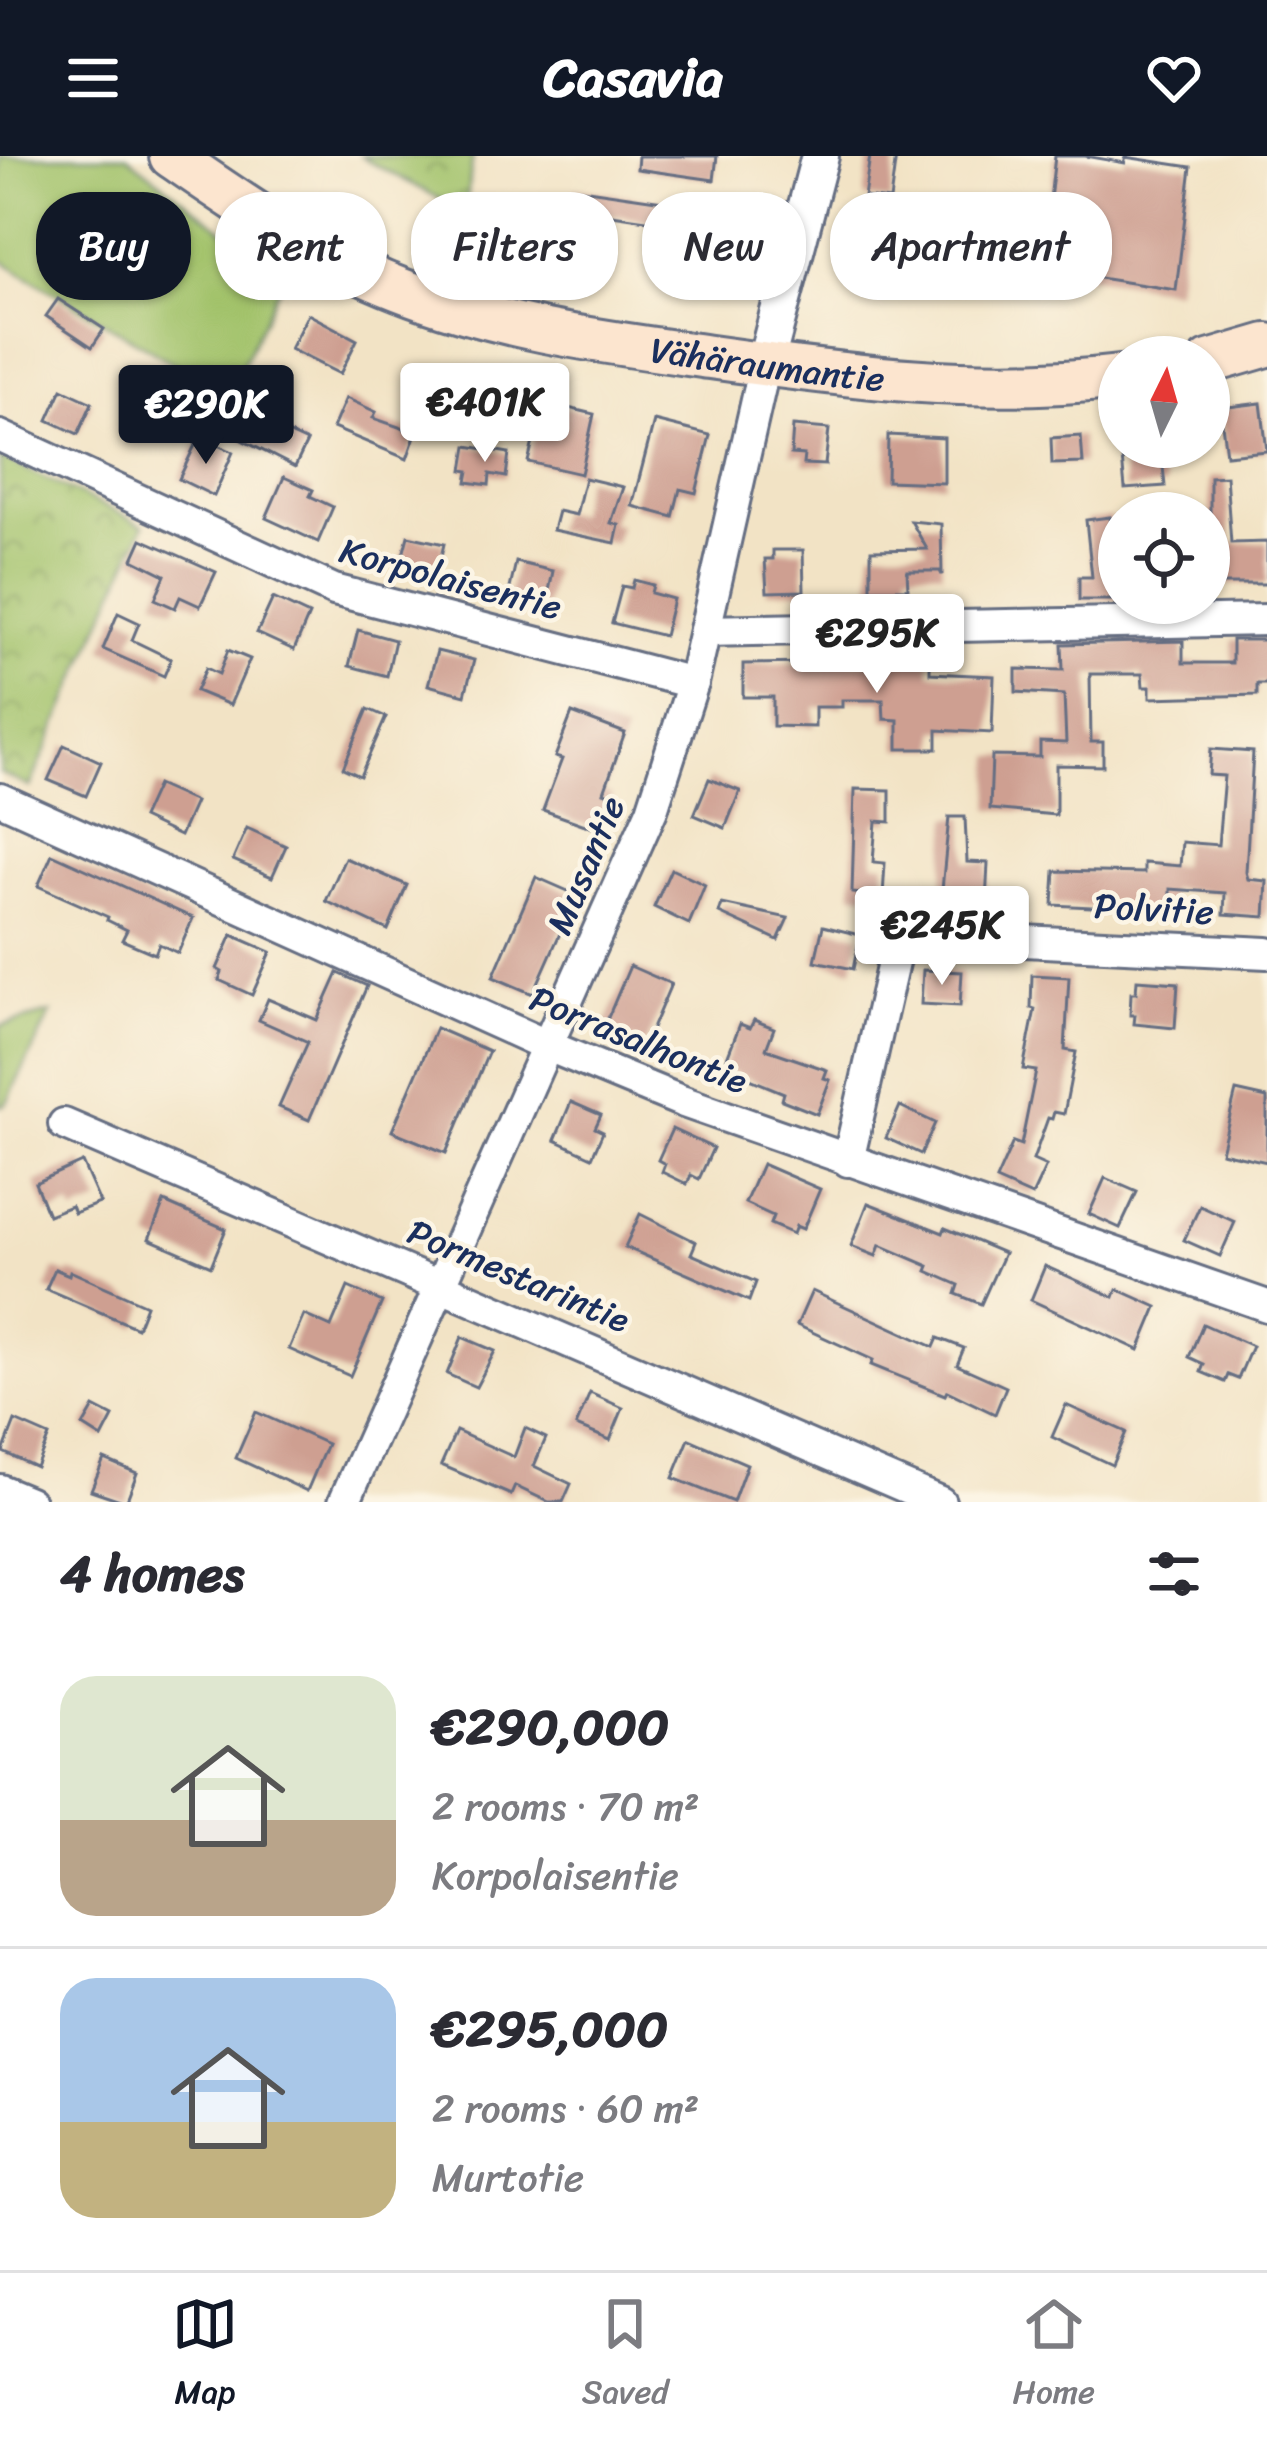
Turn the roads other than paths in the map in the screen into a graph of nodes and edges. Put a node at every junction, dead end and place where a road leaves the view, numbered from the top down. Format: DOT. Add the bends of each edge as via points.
graph roads {
  1 [pos="171,156"];
  2 [pos="820,156"];
  3 [pos="1267,344"];
  4 [pos="1230,355"];
  5 [pos="765,364"];
  6 [pos="1098,378"];
  7 [pos="0,436"];
  8 [pos="1267,620"];
  9 [pos="705,631"];
  10 [pos="693,682"];
  11 [pos="0,799"];
  12 [pos="1267,952"];
  13 [pos="548,1046"];
  14 [pos="64,1124"];
  15 [pos="848,1161"];
  16 [pos="442,1284"];
  17 [pos="1267,1306"];
  18 [pos="0,1490"];
  19 [pos="28,1502"];
  20 [pos="344,1502"];
  21 [pos="940,1502"];
  1 -- 5 [label="main road, Vähäraumantie" via="320,252 473,317"];
  2 -- 5 [label="street"];
  3 -- 4 [label="main road"];
  5 -- 6 [label="main road, Vähäraumantie" via="918,382"];
  5 -- 9 [label="street, Musantie"];
  7 -- 10 [label="street, Korpolaisentie" via="334,590"];
  8 -- 9 [label="street"];
  9 -- 10 [label="street, Musantie"];
  10 -- 13 [label="street, Musantie" via="652,811"];
  11 -- 13 [label="street, Porrasalhontie"];
  12 -- 15 [label="street, Polvitie" via="922,936 895,954"];
  13 -- 15 [label="street, Porrasalhontie"];
  13 -- 16 [label="street, Musantie"];
  14 -- 16 [label="street, Pormestarintie"];
  15 -- 17 [label="street, Porrasalhontie"];
  16 -- 20 [label="street, Musantie"];
  16 -- 21 [label="street, Pormestarintie"];
  18 -- 19 [label="street"];
}
